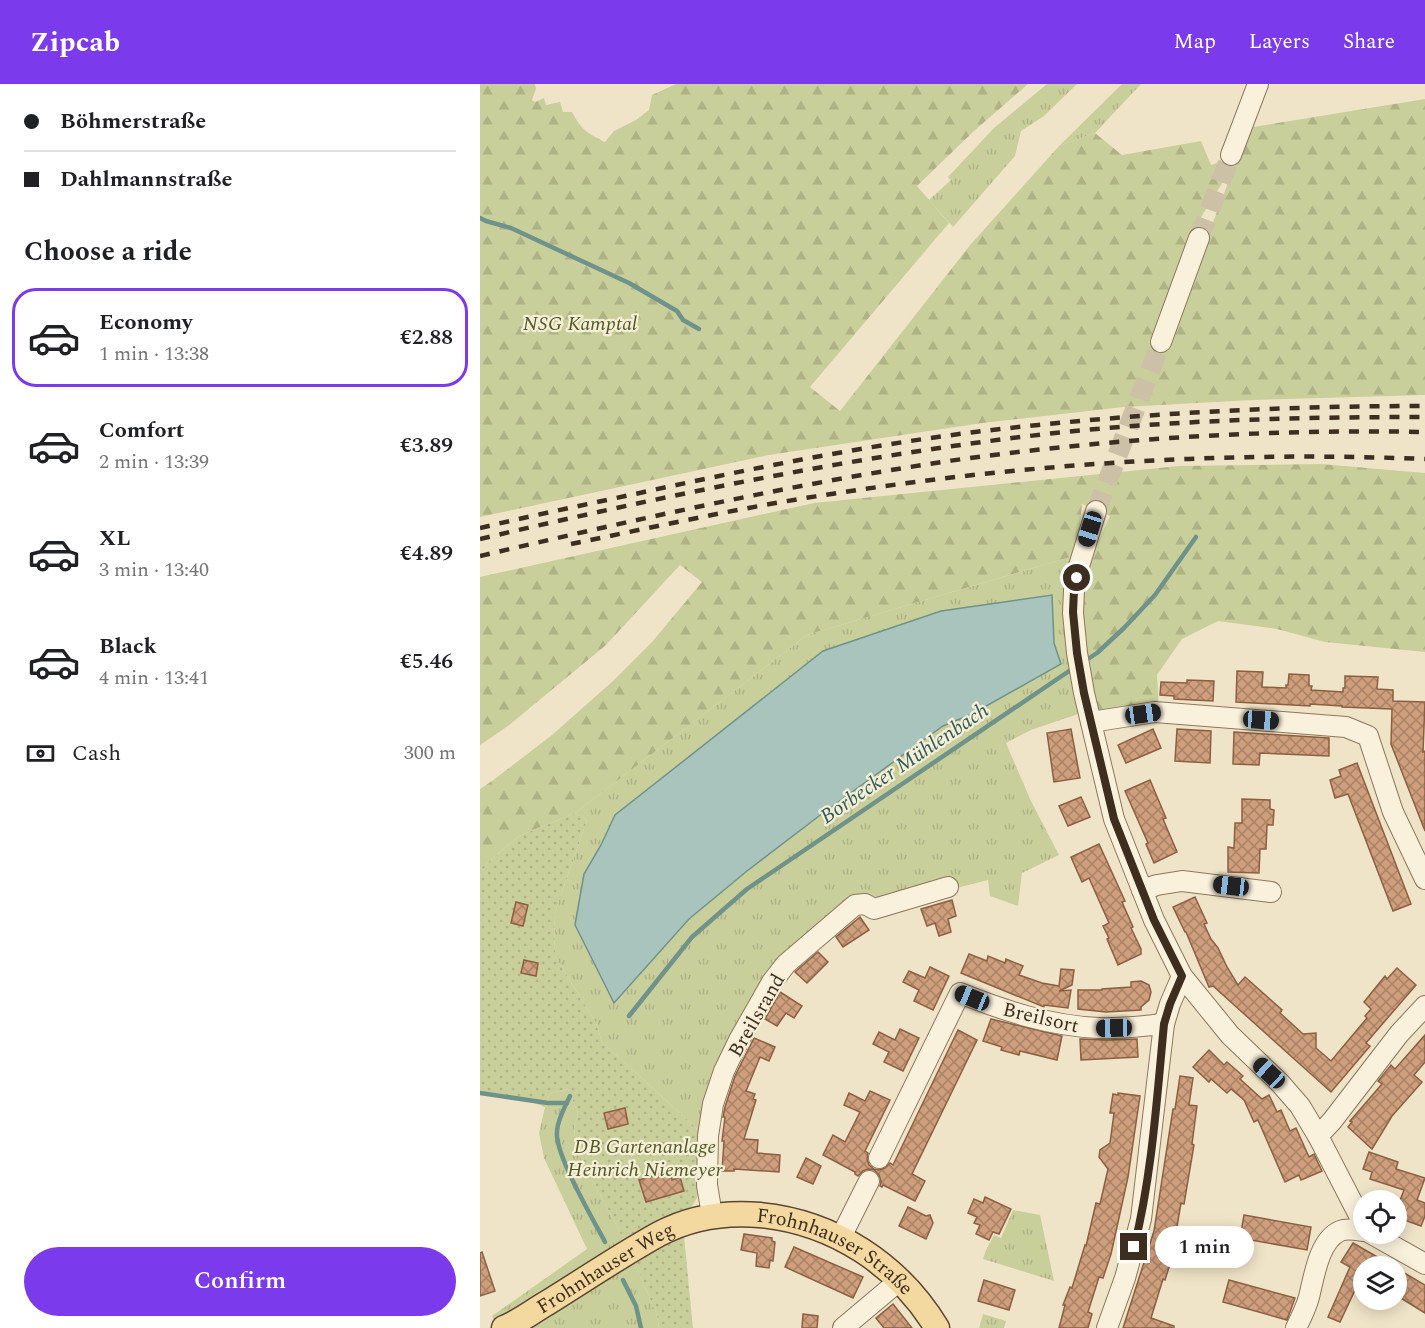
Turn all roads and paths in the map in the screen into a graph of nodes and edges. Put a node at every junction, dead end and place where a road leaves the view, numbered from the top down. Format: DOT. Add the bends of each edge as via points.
graph roads {
  1 [pos="1258,84"];
  2 [pos="1231,155"];
  3 [pos="1199,238"];
  4 [pos="1161,342"];
  5 [pos="1096,511"];
  6 [pos="1091,722"];
  7 [pos="1425,879"];
  8 [pos="948,887"];
  9 [pos="1142,890"];
  10 [pos="1272,892"];
  11 [pos="1182,976"];
  12 [pos="1425,1006"];
  13 [pos="1164,1024"];
  14 [pos="1318,1136"];
  15 [pos="879,1158"];
  16 [pos="869,1181"];
  17 [pos="1353,1204"];
  18 [pos="712,1215"];
  19 [pos="1353,1229"];
  20 [pos="841,1237"];
  21 [pos="1390,1244"];
  22 [pos="1425,1264"];
  23 [pos="900,1280"];
  24 [pos="504,1328"];
  25 [pos="843,1328"];
  26 [pos="937,1328"];
  27 [pos="1107,1328"];
  28 [pos="1296,1328"];
  1 -- 2 [label="street"];
  3 -- 4 [label="street"];
  5 -- 6 [label="street" via="1079,566 1073,612"];
  6 -- 7 [label="street" via="1155,712 1346,727 1368,736 1393,812"];
  6 -- 9 [label="street" via="1114,819"];
  8 -- 18 [label="street, Breilsrand" via="874,909 865,904 855,905 786,964 772,982 734,1050 713,1104 707,1185"];
  9 -- 10 [label="street" via="1182,881"];
  9 -- 11 [label="street"];
  11 -- 13 [label="street"];
  11 -- 14 [label="street" via="1230,1035 1300,1106"];
  12 -- 14 [label="street"];
  13 -- 15 [label="street, Breilsort" via="1077,1027 1021,1016 960,993"];
  13 -- 27 [label="street" via="1141,1219"];
  14 -- 17 [label="street"];
  16 -- 20 [label="street"];
  18 -- 20 [label="main road, Frohnhauser Straße" via="779,1217"];
  18 -- 24 [label="main road, Frohnhauser Weg" via="660,1233"];
  19 -- 28 [label="street" via="1341,1230 1329,1238"];
  20 -- 23 [label="main road, Frohnhauser Straße"];
  21 -- 22 [label="street"];
  23 -- 25 [label="street"];
  23 -- 26 [label="main road, Frohnhauser Straße"];
}
